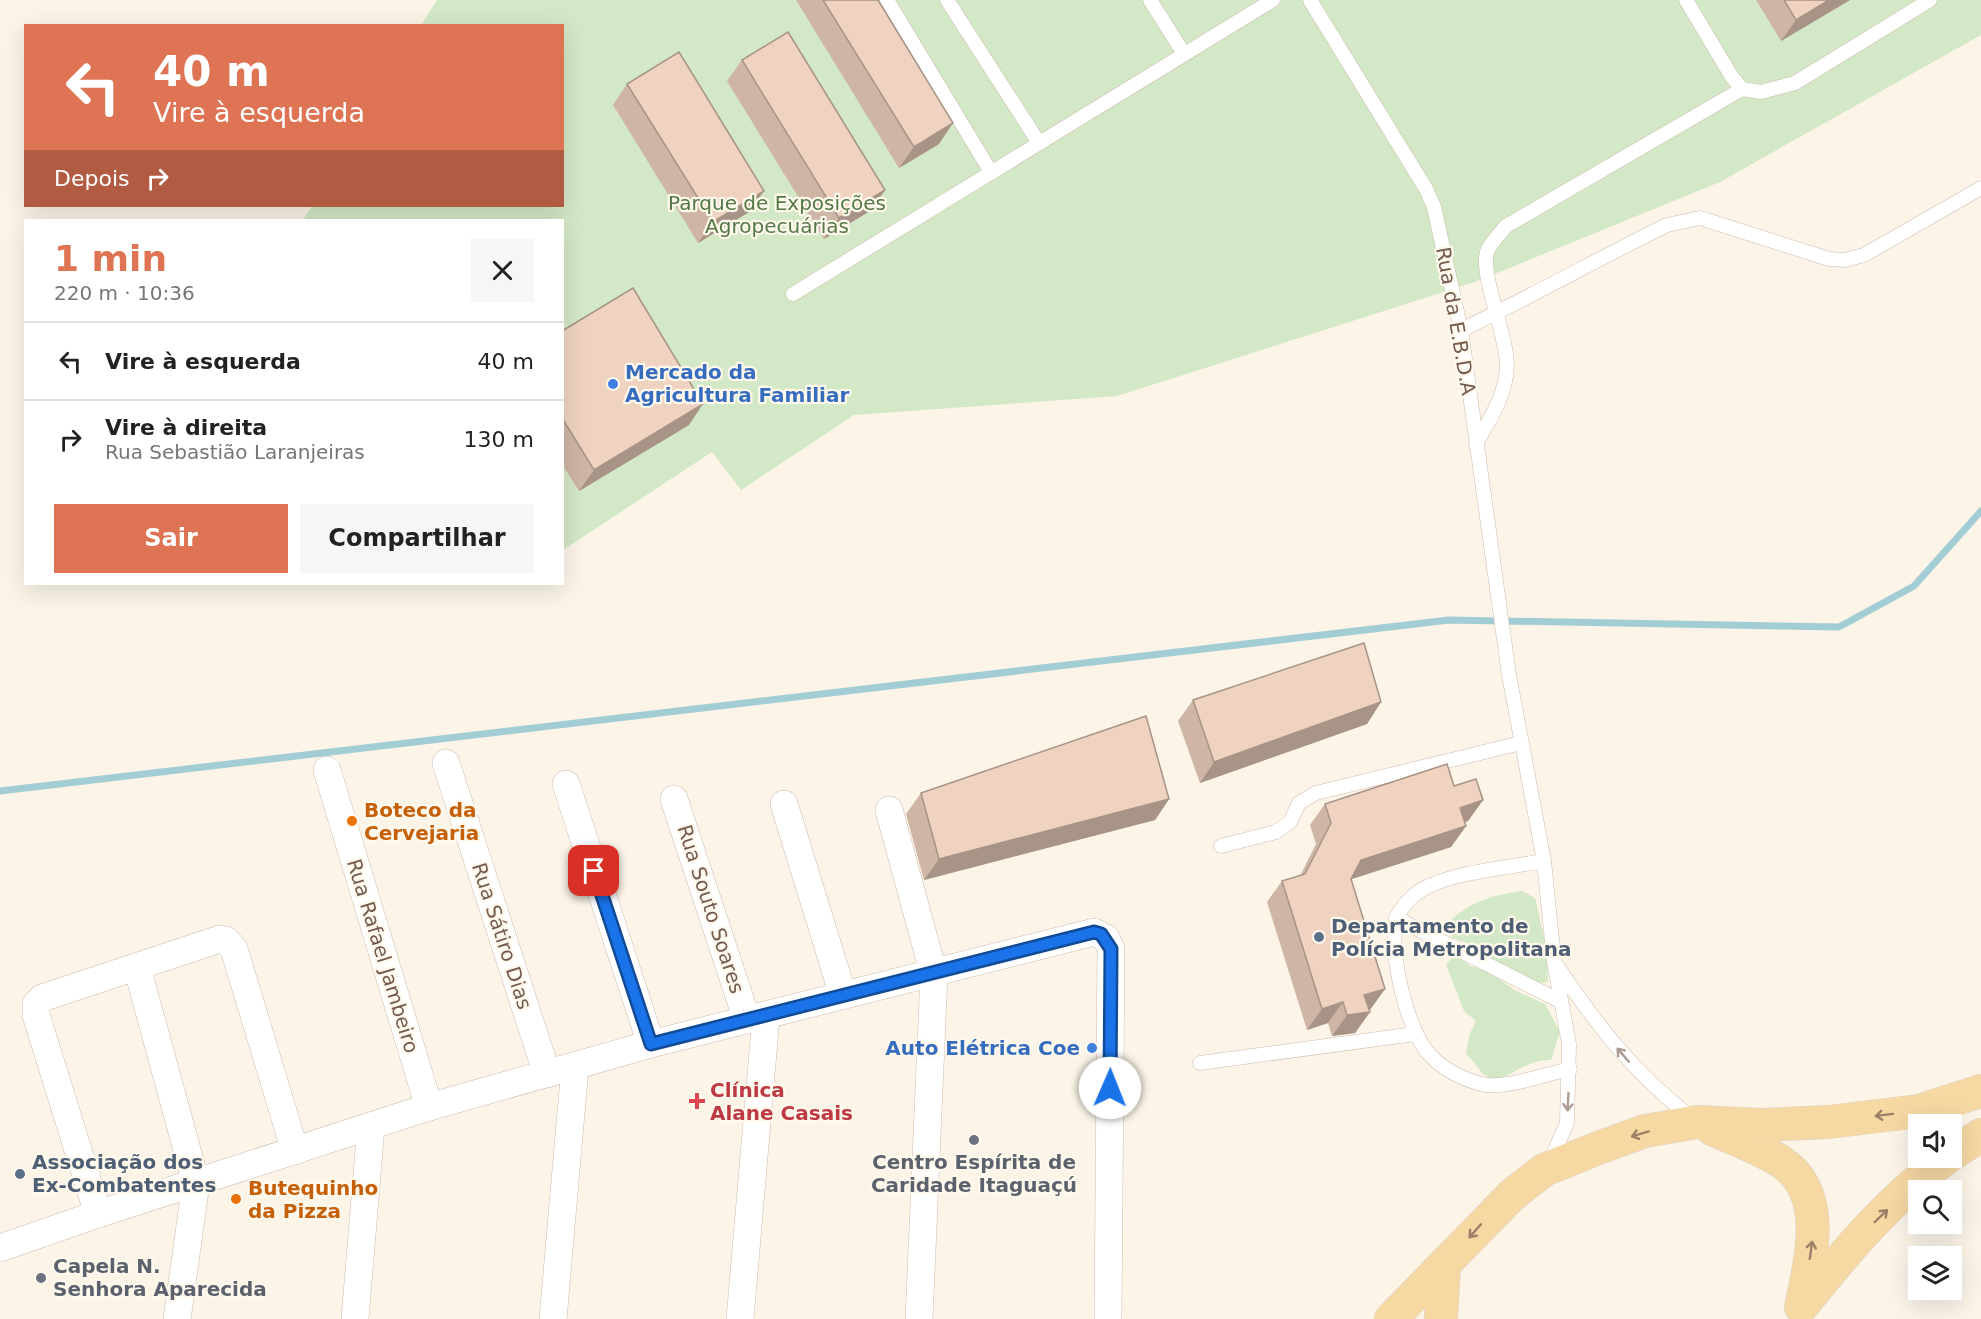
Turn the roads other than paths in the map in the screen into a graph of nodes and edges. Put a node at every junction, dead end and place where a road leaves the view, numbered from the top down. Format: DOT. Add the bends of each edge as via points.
graph roads {
  1 [pos="887,0"];
  2 [pos="947,0"];
  3 [pos="1150,0"];
  4 [pos="1273,0"];
  5 [pos="1310,0"];
  6 [pos="1686,0"];
  7 [pos="1930,0"];
  8 [pos="1184,54"];
  9 [pos="1742,89"];
  10 [pos="1039,143"];
  11 [pos="991,172"];
  12 [pos="1981,188"];
  13 [pos="793,294"];
  14 [pos="1498,312"];
  15 [pos="1461,330"];
  16 [pos="1476,444"];
  17 [pos="1521,743"];
  18 [pos="446,763"];
  19 [pos="327,770"];
  20 [pos="566,784"];
  21 [pos="674,799"];
  22 [pos="784,804"];
  23 [pos="889,810"];
  24 [pos="1221,846"];
  25 [pos="1544,861"];
  26 [pos="1396,918"];
  27 [pos="1554,961"];
  28 [pos="137,967"];
  29 [pos="934,975"];
  30 [pos="843,995"];
  31 [pos="1560,1001"];
  32 [pos="757,1018"];
  33 [pos="1415,1034"];
  34 [pos="651,1044"];
  35 [pos="1200,1063"];
  36 [pos="575,1067"];
  37 [pos="1570,1069"];
  38 [pos="547,1074"];
  39 [pos="1981,1091"];
  40 [pos="429,1107"];
  41 [pos="1697,1122"];
  42 [pos="371,1126"];
  43 [pos="1981,1135"];
  44 [pos="1962,1147"];
  45 [pos="295,1151"];
  46 [pos="1933,1168"];
  47 [pos="1544,1170"];
  48 [pos="196,1183"];
  49 [pos="98,1214"];
  50 [pos="0,1248"];
  51 [pos="1444,1266"];
  52 [pos="1795,1313"];
  53 [pos="177,1319"];
  54 [pos="355,1319"];
  55 [pos="553,1319"];
  56 [pos="740,1319"];
  57 [pos="919,1319"];
  58 [pos="1108,1319"];
  59 [pos="1391,1319"];
  60 [pos="1442,1319"];
  1 -- 11 [label="lane"];
  2 -- 10 [label="lane"];
  3 -- 8 [label="lane"];
  4 -- 8 [label="lane"];
  5 -- 15 [label="lane, Rua da E.B.D.A" via="1426,189 1434,207"];
  6 -- 9 [label="lane"];
  7 -- 9 [label="lane" via="1795,83 1761,92"];
  8 -- 10 [label="lane"];
  9 -- 14 [label="lane" via="1506,226 1487,250 1484,268"];
  10 -- 11 [label="lane"];
  11 -- 13 [label="lane"];
  12 -- 14 [label="lane" via="1864,255 1845,260 1700,218 1684,220 1569,273"];
  14 -- 15 [label="lane"];
  14 -- 16 [label="lane" via="1507,366 1502,393"];
  15 -- 16 [label="lane, Rua da E.B.D.A"];
  16 -- 17 [label="lane, Rua da E.B.D.A"];
  17 -- 24 [label="lane" via="1316,793 1299,803 1290,822 1276,832"];
  17 -- 25 [label="lane, Rua da E.B.D.A"];
  18 -- 38 [label="street, Rua Sátiro Dias"];
  19 -- 40 [label="street, Rua Rafael Jambeiro"];
  20 -- 34 [label="street"];
  21 -- 32 [label="street, Rua Souto Soares"];
  22 -- 30 [label="street"];
  23 -- 29 [label="street"];
  25 -- 26 [label="lane" via="1426,886"];
  25 -- 27 [label="lane, Rua da E.B.D.A"];
  26 -- 31 [label="lane"];
  26 -- 33 [label="lane" via="1393,943"];
  27 -- 31 [label="lane, Rua da E.B.D.A"];
  41 -- 27 [label="lane, one-way" via="1637,1071 1597,1025"];
  28 -- 45 [label="street" via="226,940 234,950"];
  28 -- 48 [label="street"];
  28 -- 49 [label="street" via="36,1004 36,1015"];
  29 -- 30 [label="street"];
  29 -- 57 [label="street"];
  29 -- 58 [label="street" via="1094,932 1106,938 1111,949"];
  30 -- 32 [label="street"];
  31 -- 37 [label="lane, Rua da E.B.D.A"];
  32 -- 34 [label="street"];
  32 -- 56 [label="street"];
  33 -- 35 [label="lane"];
  33 -- 37 [label="lane" via="1430,1055 1448,1070 1483,1085 1509,1084"];
  34 -- 36 [label="street"];
  36 -- 38 [label="street"];
  36 -- 55 [label="street"];
  37 -- 47 [label="lane, Rua da E.B.D.A, one-way" via="1567,1123"];
  38 -- 40 [label="street"];
  39 -- 41 [label="main road, one-way" via="1919,1111 1840,1120 1762,1125"];
  40 -- 42 [label="street"];
  41 -- 47 [label="main road, one-way" via="1645,1131"];
  52 -- 41 [label="main road, one-way" via="1813,1245 1811,1208 1803,1189 1781,1162"];
  42 -- 45 [label="street"];
  42 -- 54 [label="street"];
  43 -- 44 [label="main road"];
  45 -- 48 [label="street"];
  52 -- 46 [label="main road, one-way" via="1852,1243"];
  47 -- 51 [label="main road, one-way" via="1490,1215"];
  48 -- 49 [label="street"];
  48 -- 53 [label="street"];
  49 -- 50 [label="street"];
  51 -- 59 [label="main road"];
  51 -- 60 [label="main road"];
}
